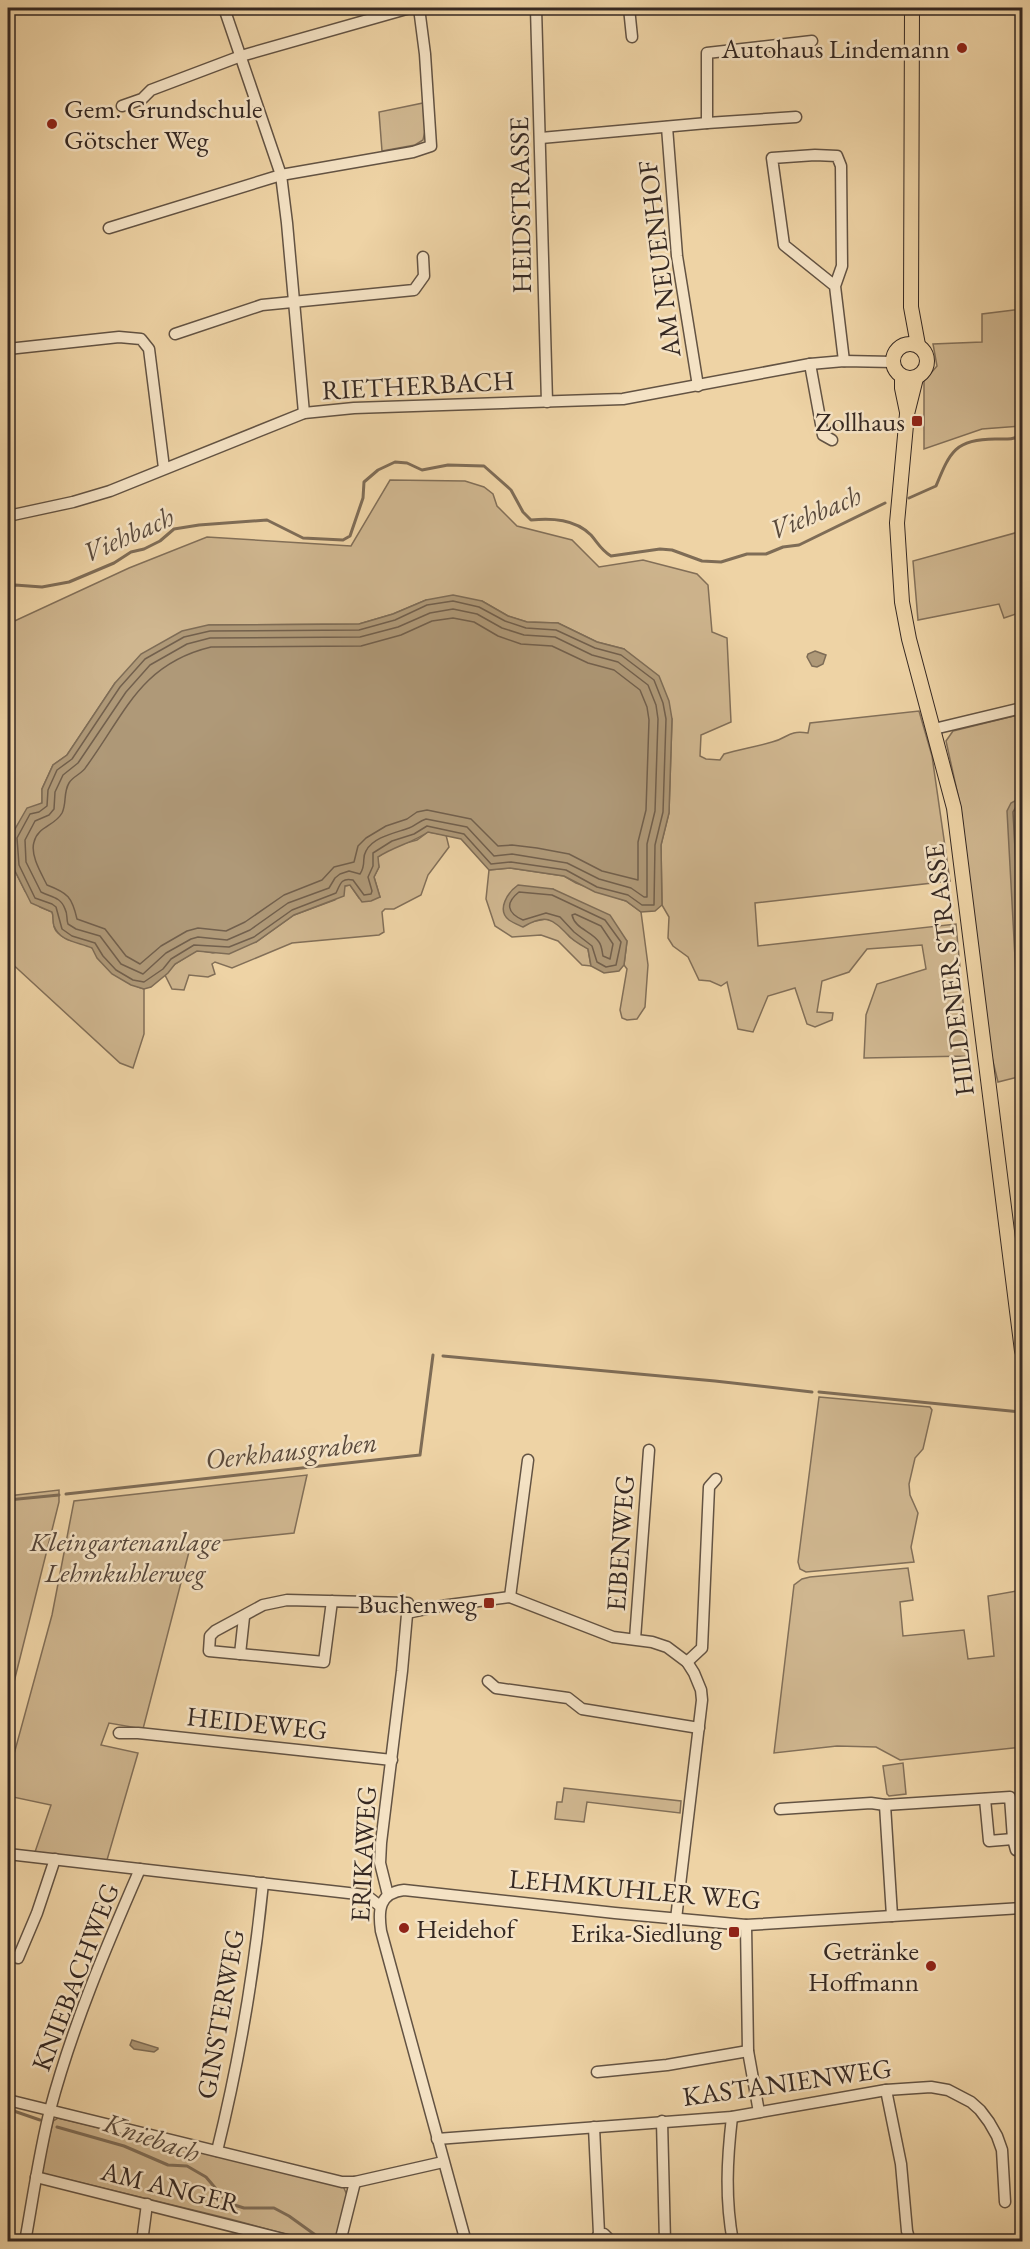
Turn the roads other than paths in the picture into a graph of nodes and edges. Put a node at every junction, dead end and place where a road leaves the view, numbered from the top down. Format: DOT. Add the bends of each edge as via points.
graph roads {
  1 [pos="224,8"];
  2 [pos="410,8"];
  3 [pos="419,8"];
  4 [pos="536,8"];
  5 [pos="629,8"];
  6 [pos="912,8"];
  7 [pos="632,37"];
  8 [pos="812,41"];
  9 [pos="241,56"];
  10 [pos="122,106"];
  11 [pos="796,117"];
  12 [pos="707,123"];
  13 [pos="667,127"];
  14 [pos="541,138"];
  15 [pos="280,175"];
  16 [pos="109,228"];
  17 [pos="423,257"];
  18 [pos="835,286"];
  19 [pos="294,301"];
  20 [pos="175,334"];
  21 [pos="911,345"];
  22 [pos="8,349"];
  23 [pos="844,361"];
  24 [pos="893,362"];
  25 [pos="810,364"];
  26 [pos="909,377"];
  27 [pos="698,386"];
  28 [pos="547,402"];
  29 [pos="304,413"];
  30 [pos="832,440"];
  31 [pos="164,468"];
  32 [pos="8,516"];
  33 [pos="1023,708"];
  34 [pos="934,729"];
  35 [pos="1023,1351"];
  36 [pos="649,1450"];
  37 [pos="528,1460"];
  38 [pos="716,1479"];
  39 [pos="510,1597"];
  40 [pos="332,1601"];
  41 [pos="408,1608"];
  42 [pos="244,1617"];
  43 [pos="635,1639"];
  44 [pos="240,1654"];
  45 [pos="687,1662"];
  46 [pos="488,1681"];
  47 [pos="699,1728"];
  48 [pos="118,1733"];
  49 [pos="392,1760"];
  50 [pos="985,1799"];
  51 [pos="885,1805"];
  52 [pos="780,1809"];
  53 [pos="8,1854"];
  54 [pos="55,1859"];
  55 [pos="141,1869"];
  56 [pos="263,1883"];
  57 [pos="388,1895"];
  58 [pos="380,1906"];
  59 [pos="1023,1908"];
  60 [pos="891,1916"];
  61 [pos="676,1919"];
  62 [pos="746,1925"];
  63 [pos="18,1958"];
  64 [pos="748,2051"];
  65 [pos="597,2072"];
  66 [pos="886,2090"];
  67 [pos="8,2100"];
  68 [pos="50,2111"];
  69 [pos="759,2112"];
  70 [pos="732,2117"];
  71 [pos="662,2121"];
  72 [pos="594,2127"];
  73 [pos="437,2139"];
  74 [pos="217,2151"];
  75 [pos="443,2162"];
  76 [pos="36,2177"];
  77 [pos="355,2182"];
  78 [pos="1005,2202"];
  79 [pos="147,2204"];
  80 [pos="596,2238"];
  81 [pos="25,2241"];
  82 [pos="142,2241"];
  83 [pos="295,2241"];
  84 [pos="340,2241"];
  85 [pos="466,2241"];
  86 [pos="608,2241"];
  87 [pos="665,2241"];
  88 [pos="733,2241"];
  89 [pos="910,2241"];
  1 -- 9 [label="street"];
  2 -- 9 [label="street"];
  3 -- 15 [label="street" via="431,147"];
  4 -- 14 [label="street, HEIDSTRASSE"];
  5 -- 7 [label="street"];
  6 -- 21 [label="main road"];
  8 -- 12 [label="street" via="707,53"];
  9 -- 10 [label="street" via="151,90 142,99"];
  9 -- 15 [label="street"];
  11 -- 12 [label="street"];
  12 -- 13 [label="street"];
  13 -- 14 [label="street"];
  13 -- 27 [label="street, AM NEUENHOF" via="677,256"];
  14 -- 28 [label="street, HEIDSTRASSE"];
  15 -- 16 [label="street"];
  15 -- 19 [label="street"];
  17 -- 19 [label="street" via="424,276 414,290"];
  18 -- 18 [label="street" via="842,266 841,166 837,156 772,158 784,244"];
  18 -- 23 [label="street"];
  19 -- 20 [label="street" via="262,305"];
  19 -- 29 [label="street"];
  21 -- 24 [label="main road" via="898,348"];
  21 -- 26 [label="main road" via="928,358 923,373"];
  22 -- 31 [label="street" via="120,337 141,339 149,349"];
  23 -- 24 [label="street, RIETHERBACH"];
  23 -- 25 [label="street, RIETHERBACH"];
  24 -- 26 [label="main road" via="894,369"];
  25 -- 27 [label="street, RIETHERBACH"];
  25 -- 30 [label="street" via="823,435"];
  26 -- 34 [label="main road, HILDENER STRASSE" via="897,523 902,602"];
  27 -- 28 [label="street, RIETHERBACH" via="623,399"];
  28 -- 29 [label="street, RIETHERBACH"];
  29 -- 31 [label="street, RIETHERBACH"];
  31 -- 32 [label="street, RIETHERBACH" via="110,491"];
  33 -- 34 [label="street"];
  34 -- 35 [label="main road, HILDENER STRASSE" via="954,808"];
  36 -- 43 [label="street, EIBENWEG"];
  37 -- 39 [label="street"];
  38 -- 45 [label="street" via="709,1488 702,1648"];
  39 -- 41 [label="street"];
  39 -- 43 [label="street" via="613,1637"];
  40 -- 41 [label="street"];
  40 -- 42 [label="street" via="287,1600 263,1605"];
  40 -- 44 [label="street" via="324,1662"];
  41 -- 49 [label="street, ERIKAWEG"];
  42 -- 44 [label="street"];
  42 -- 44 [label="street" via="215,1631 210,1636 208,1651"];
  43 -- 45 [label="street" via="667,1647"];
  45 -- 47 [label="street" via="701,1690"];
  46 -- 47 [label="street" via="496,1688 568,1698 582,1709"];
  47 -- 61 [label="street"];
  48 -- 49 [label="street, HEIDEWEG"];
  49 -- 57 [label="street, ERIKAWEG" via="380,1863"];
  50 -- 50 [label="street" via="1010,1797 1014,1844 989,1841"];
  50 -- 51 [label="street"];
  51 -- 52 [label="street"];
  51 -- 60 [label="street"];
  53 -- 54 [label="street"];
  54 -- 55 [label="street"];
  54 -- 63 [label="street"];
  55 -- 56 [label="street"];
  55 -- 68 [label="street, KNIEBACHWEG" via="77,2026"];
  56 -- 58 [label="street" via="366,1895"];
  56 -- 74 [label="street, GINSTERWEG" via="256,1958"];
  57 -- 58 [label="street, ERIKAWEG"];
  57 -- 61 [label="street, LEHMKUHLER WEG" via="404,1890"];
  58 -- 73 [label="street, ERIKAWEG" via="381,1931"];
  59 -- 60 [label="street, LEHMKUHLER WEG"];
  60 -- 62 [label="street, LEHMKUHLER WEG"];
  61 -- 62 [label="street, LEHMKUHLER WEG"];
  62 -- 64 [label="street"];
  64 -- 65 [label="street"];
  64 -- 69 [label="street"];
  66 -- 69 [label="street, KASTANIENWEG"];
  66 -- 78 [label="street, KASTANIENWEG" via="931,2086 948,2090 980,2110 1002,2150"];
  66 -- 89 [label="street" via="901,2164"];
  67 -- 68 [label="street, AM ANGER"];
  68 -- 74 [label="street, AM ANGER"];
  68 -- 76 [label="street, KNIEBACHWEG"];
  69 -- 70 [label="street, KASTANIENWEG"];
  70 -- 71 [label="street, KASTANIENWEG"];
  70 -- 88 [label="street" via="727,2201"];
  71 -- 72 [label="street, KASTANIENWEG"];
  71 -- 87 [label="street"];
  72 -- 73 [label="street, KASTANIENWEG"];
  72 -- 80 [label="street"];
  73 -- 75 [label="street, ERIKAWEG"];
  74 -- 77 [label="street, AM ANGER"];
  75 -- 77 [label="street, AM ANGER"];
  75 -- 85 [label="street, ERIKAWEG"];
  76 -- 79 [label="street, AM ANGER"];
  76 -- 81 [label="street, KNIEBACHWEG"];
  77 -- 84 [label="street"];
  79 -- 82 [label="street"];
  79 -- 83 [label="street, AM ANGER"];
  80 -- 86 [label="street" via="604,2234"];
}
